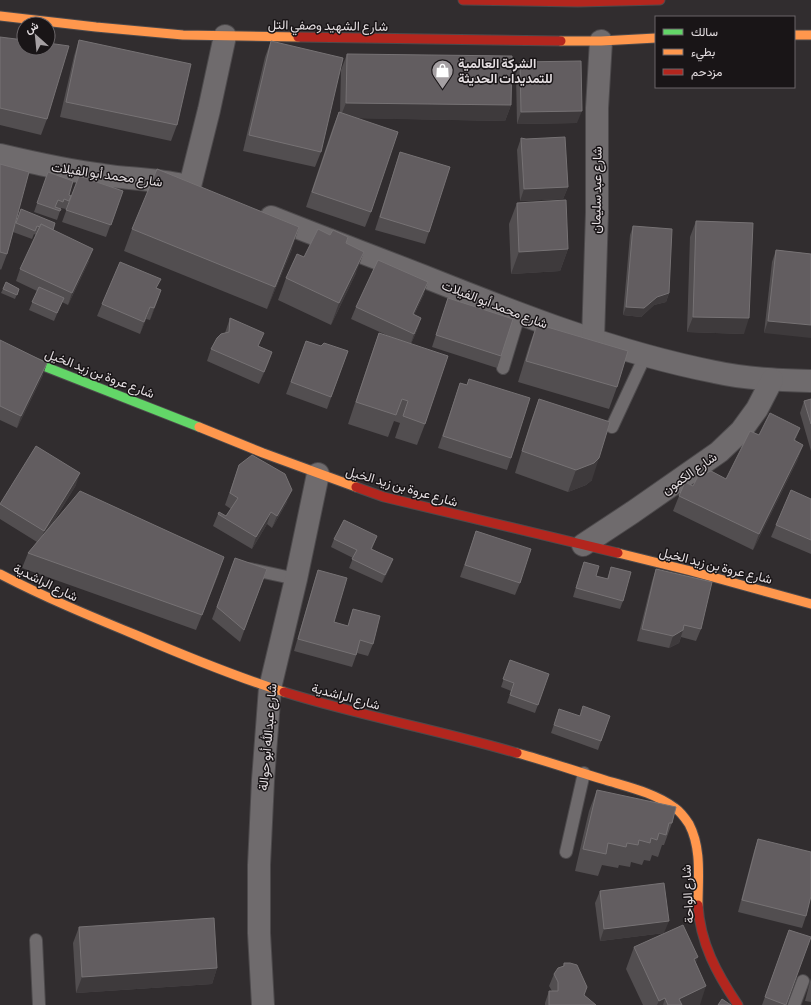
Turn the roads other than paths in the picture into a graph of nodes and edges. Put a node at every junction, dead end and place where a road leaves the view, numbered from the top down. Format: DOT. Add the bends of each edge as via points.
graph roads {
  1 [pos="463,0"];
  2 [pos="660,0"];
  3 [pos="0,16"];
  4 [pos="811,34"];
  5 [pos="795,35"];
  6 [pos="225,36"];
  7 [pos="655,38"];
  8 [pos="601,41"];
  9 [pos="0,155"];
  10 [pos="250,209"];
  11 [pos="519,315"];
  12 [pos="593,340"];
  13 [pos="0,349"];
  14 [pos="645,356"];
  15 [pos="503,368"];
  16 [pos="772,380"];
  17 [pos="811,381"];
  18 [pos="612,427"];
  19 [pos="318,474"];
  20 [pos="583,545"];
  21 [pos="246,568"];
  22 [pos="0,574"];
  23 [pos="296,579"];
  24 [pos="811,604"];
  25 [pos="270,688"];
  26 [pos="584,773"];
  27 [pos="689,823"];
  28 [pos="566,852"];
  29 [pos="36,940"];
  30 [pos="803,981"];
  31 [pos="731,995"];
  32 [pos="39,1005"];
  33 [pos="263,1005"];
  34 [pos="720,1005"];
  35 [pos="738,1005"];
  36 [pos="794,1005"];
  1 -- 2 [label="street"];
  3 -- 6 [label="street, شارع الشهيد وصفي التل" via="96,28"];
  4 -- 5 [label="street"];
  6 -- 8 [label="street, شارع الشهيد وصفي التل"];
  6 -- 9 [label="street, شارع محمد أبو الفيلات" via="209,110 197,189 163,181 103,176 62,169"];
  7 -- 8 [label="street, شارع الشهيد وصفي التل"];
  8 -- 12 [label="street, شارع عبد سليمان" via="597,108"];
  10 -- 11 [label="street, شارع محمد أبو الفيلات"];
  11 -- 12 [label="street, شارع محمد أبو الفيلات"];
  11 -- 15 [label="lane"];
  12 -- 14 [label="street, شارع محمد أبو الفيلات"];
  13 -- 19 [label="street, شارع عروة بن زيد الخيل"];
  14 -- 16 [label="street, شارع محمد أبو الفيلات" via="716,373"];
  14 -- 18 [label="lane"];
  16 -- 17 [label="street, شارع محمد أبو الفيلات"];
  16 -- 20 [label="street, شارع الكمون" via="757,409 741,431 719,452"];
  19 -- 20 [label="street, شارع عروة بن زيد الخيل" via="384,497"];
  19 -- 23 [label="street, شارع عبدالله أبو حوالة"];
  20 -- 24 [label="street, شارع عروة بن زيد الخيل"];
  21 -- 23 [label="lane"];
  22 -- 25 [label="street, شارع الراشدية" via="73,610"];
  23 -- 25 [label="street, شارع عبدالله أبو حوالة"];
  25 -- 26 [label="street, شارع الراشدية" via="486,744"];
  25 -- 33 [label="street, شارع عبدالله أبو حوالة" via="262,780 259,865"];
  26 -- 27 [label="street, شارع الراشدية" via="653,796 678,810"];
  26 -- 28 [label="lane"];
  27 -- 31 [label="street, شارع الواحة" via="696,841 699,917 704,940 710,957"];
  29 -- 32 [label="lane"];
  30 -- 36 [label="lane"];
  31 -- 34 [label="lane"];
  31 -- 35 [label="street, شارع الواحة"];
}
